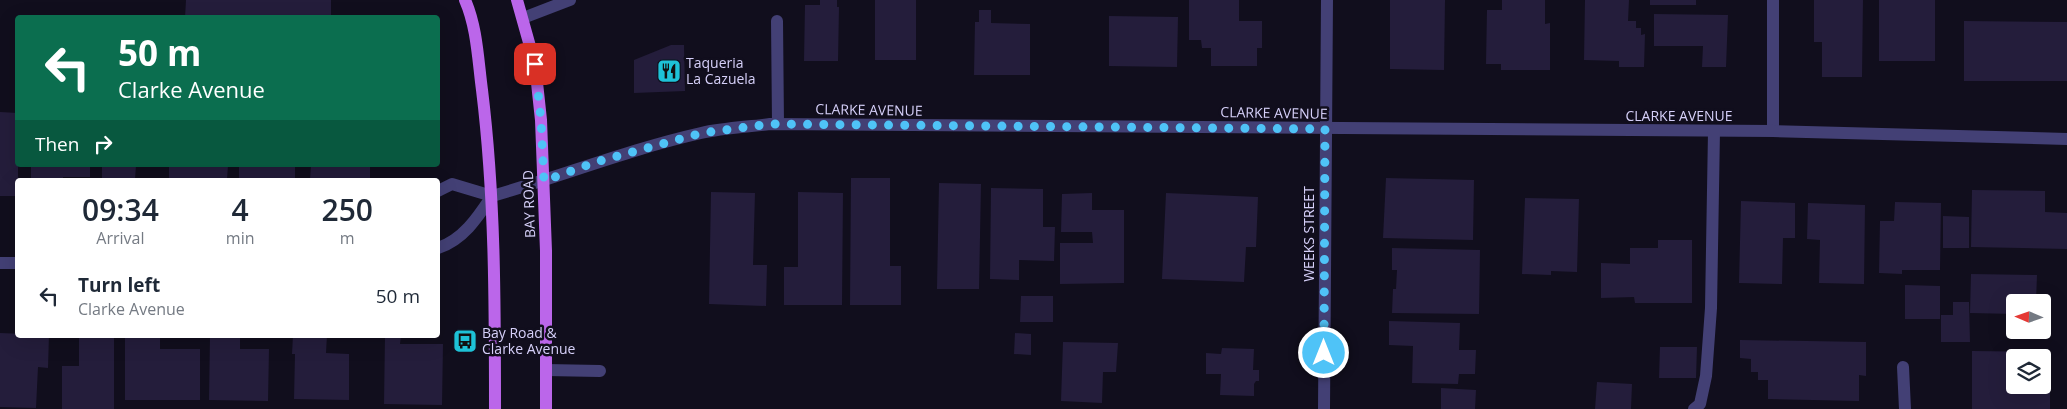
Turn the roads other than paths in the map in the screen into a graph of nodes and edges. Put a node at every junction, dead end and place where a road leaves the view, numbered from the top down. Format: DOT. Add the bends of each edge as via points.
graph roads {
  1 [pos="465,0"];
  2 [pos="517,0"];
  3 [pos="570,0"];
  4 [pos="1327,0"];
  5 [pos="1773,0"];
  6 [pos="523,18"];
  7 [pos="777,21"];
  8 [pos="778,124"];
  9 [pos="1325,129"];
  10 [pos="1714,131"];
  11 [pos="1773,131"];
  12 [pos="2067,139"];
  13 [pos="544,181"];
  14 [pos="440,190"];
  15 [pos="492,196"];
  16 [pos="440,247"];
  17 [pos="0,263"];
  18 [pos="15,263"];
  19 [pos="1904,367"];
  20 [pos="546,370"];
  21 [pos="600,371"];
  22 [pos="495,409"];
  23 [pos="546,409"];
  24 [pos="1324,409"];
  25 [pos="1694,409"];
  26 [pos="1905,409"];
  1 -- 15 [label="main road" via="475,37"];
  2 -- 6 [label="main road, BAY ROAD"];
  3 -- 6 [label="street"];
  4 -- 9 [label="street, WEEKS STREET"];
  5 -- 11 [label="street"];
  6 -- 13 [label="main road, BAY ROAD" via="535,64"];
  7 -- 8 [label="street"];
  8 -- 9 [label="street, CLARKE AVENUE"];
  8 -- 13 [label="street, CLARKE AVENUE" via="702,133 596,162"];
  9 -- 10 [label="street, CLARKE AVENUE"];
  9 -- 24 [label="street, WEEKS STREET"];
  10 -- 11 [label="street, CLARKE AVENUE"];
  10 -- 25 [label="street" via="1711,308 1706,376 1700,404"];
  11 -- 12 [label="street, CLARKE AVENUE"];
  13 -- 15 [label="street, CLARKE AVENUE"];
  13 -- 20 [label="main road, BAY ROAD"];
  14 -- 15 [label="street" via="452,184"];
  15 -- 16 [label="street" via="472,225"];
  15 -- 22 [label="main road"];
  17 -- 18 [label="street"];
  19 -- 26 [label="street"];
  20 -- 21 [label="street"];
  20 -- 23 [label="main road, BAY ROAD"];
}
